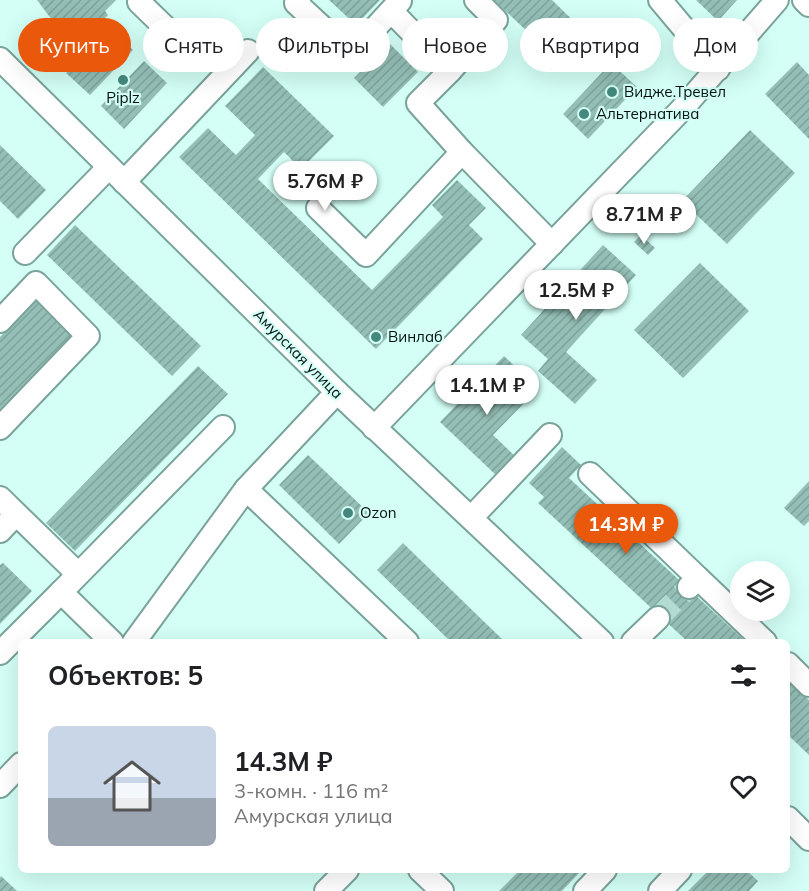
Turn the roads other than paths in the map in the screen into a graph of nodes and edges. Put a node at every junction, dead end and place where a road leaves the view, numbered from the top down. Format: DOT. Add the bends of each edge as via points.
graph roads {
  1 [pos="140,0"];
  2 [pos="299,0"];
  3 [pos="476,0"];
  4 [pos="660,0"];
  5 [pos="777,0"];
  6 [pos="804,0"];
  7 [pos="396,5"];
  8 [pos="809,5"];
  9 [pos="155,18"];
  10 [pos="407,18"];
  11 [pos="494,18"];
  12 [pos="675,18"];
  13 [pos="758,22"];
  14 [pos="248,51"];
  15 [pos="0,59"];
  16 [pos="449,72"];
  17 [pos="715,72"];
  18 [pos="462,152"];
  19 [pos="117,174"];
  20 [pos="318,208"];
  21 [pos="552,244"];
  22 [pos="24,254"];
  23 [pos="0,321"];
  24 [pos="337,392"];
  25 [pos="223,427"];
  26 [pos="0,428"];
  27 [pos="374,428"];
  28 [pos="550,435"];
  29 [pos="590,474"];
  30 [pos="246,489"];
  31 [pos="0,498"];
  32 [pos="16,514"];
  33 [pos="471,518"];
  34 [pos="0,531"];
  35 [pos="78,574"];
  36 [pos="61,592"];
  37 [pos="658,618"];
  38 [pos="109,639"];
  39 [pos="136,639"];
  40 [pos="404,639"];
  41 [pos="599,639"];
  42 [pos="636,639"];
  43 [pos="761,639"];
  44 [pos="0,653"];
  45 [pos="790,666"];
  46 [pos="809,685"];
  47 [pos="18,767"];
  48 [pos="0,786"];
  49 [pos="790,821"];
  50 [pos="809,839"];
  51 [pos="344,873"];
  52 [pos="423,873"];
  53 [pos="602,873"];
  54 [pos="677,873"];
  55 [pos="326,891"];
  56 [pos="442,891"];
  57 [pos="585,891"];
  58 [pos="660,891"];
  1 -- 9 [label="street"];
  2 -- 7 [label="street" via="296,3 351,54"];
  3 -- 11 [label="street"];
  4 -- 12 [label="street"];
  5 -- 13 [label="street"];
  6 -- 8 [label="street"];
  7 -- 10 [label="street"];
  14 -- 19 [label="street"];
  15 -- 19 [label="street, Амурская улица"];
  16 -- 18 [label="street" via="418,102"];
  17 -- 21 [label="street"];
  18 -- 20 [label="street" via="366,255"];
  18 -- 21 [label="street"];
  19 -- 22 [label="street"];
  19 -- 24 [label="street, Амурская улица"];
  21 -- 27 [label="street"];
  23 -- 26 [label="street" via="36,283 88,336"];
  24 -- 27 [label="street, Амурская улица"];
  24 -- 30 [label="street"];
  25 -- 35 [label="street"];
  27 -- 33 [label="street, Амурская улица"];
  28 -- 33 [label="street"];
  29 -- 43 [label="street" via="694,583"];
  30 -- 39 [label="street"];
  30 -- 40 [label="street"];
  31 -- 32 [label="street"];
  32 -- 34 [label="street"];
  32 -- 35 [label="street"];
  33 -- 41 [label="street, Амурская улица"];
  35 -- 36 [label="street"];
  36 -- 38 [label="street"];
  36 -- 44 [label="street"];
  37 -- 42 [label="street"];
  45 -- 46 [label="street"];
  47 -- 48 [label="street"];
  49 -- 50 [label="street"];
  51 -- 55 [label="street"];
  52 -- 56 [label="street"];
  53 -- 57 [label="street"];
  54 -- 58 [label="street"];
}
